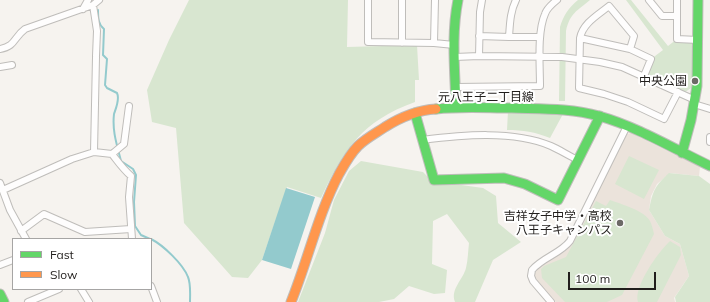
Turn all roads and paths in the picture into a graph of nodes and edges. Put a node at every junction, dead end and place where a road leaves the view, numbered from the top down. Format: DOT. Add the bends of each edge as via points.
graph roads {
  1 [pos="88,0"];
  2 [pos="98,0"];
  3 [pos="368,0"];
  4 [pos="402,0"];
  5 [pos="435,0"];
  6 [pos="458,0"];
  7 [pos="482,0"];
  8 [pos="516,0"];
  9 [pos="557,0"];
  10 [pos="650,0"];
  11 [pos="677,0"];
  12 [pos="698,0"];
  13 [pos="93,5"];
  14 [pos="83,9"];
  15 [pos="677,16"];
  16 [pos="479,36"];
  17 [pos="509,37"];
  18 [pos="540,37"];
  19 [pos="580,38"];
  20 [pos="698,40"];
  21 [pos="402,43"];
  22 [pos="434,43"];
  23 [pos="454,45"];
  24 [pos="0,50"];
  25 [pos="630,50"];
  26 [pos="479,56"];
  27 [pos="455,57"];
  28 [pos="540,57"];
  29 [pos="580,59"];
  30 [pos="12,65"];
  31 [pos="0,67"];
  32 [pos="644,76"];
  33 [pos="456,87"];
  34 [pos="678,92"];
  35 [pos="694,102"];
  36 [pos="129,106"];
  37 [pos="456,108"];
  38 [pos="710,109"];
  39 [pos="415,113"];
  40 [pos="600,116"];
  41 [pos="627,126"];
  42 [pos="710,137"];
  43 [pos="422,140"];
  44 [pos="710,142"];
  45 [pos="94,152"];
  46 [pos="114,153"];
  47 [pos="682,153"];
  48 [pos="578,160"];
  49 [pos="710,166"];
  50 [pos="0,183"];
  51 [pos="3,190"];
  52 [pos="131,229"];
  53 [pos="21,231"];
  54 [pos="25,238"];
  55 [pos="132,238"];
  56 [pos="12,260"];
  57 [pos="0,265"];
  58 [pos="152,289"];
  59 [pos="56,290"];
  60 [pos="82,290"];
  61 [pos="0,294"];
  62 [pos="4,302"];
  63 [pos="28,302"];
  64 [pos="89,302"];
  65 [pos="157,302"];
  66 [pos="291,302"];
  67 [pos="551,302"];
  1 -- 14 [label="street"];
  2 -- 13 [label="street"];
  3 -- 21 [label="street" via="368,42"];
  4 -- 21 [label="street"];
  5 -- 22 [label="street"];
  6 -- 23 [label="street"];
  7 -- 16 [label="street"];
  8 -- 17 [label="street"];
  9 -- 18 [label="street" via="545,13"];
  10 -- 15 [label="street" via="662,16"];
  11 -- 15 [label="street"];
  12 -- 20 [label="street"];
  13 -- 14 [label="street"];
  13 -- 45 [label="street" via="97,31"];
  14 -- 24 [label="street" via="25,29 11,46"];
  15 -- 20 [label="street" via="677,39"];
  16 -- 17 [label="street"];
  16 -- 26 [label="street"];
  17 -- 18 [label="street"];
  18 -- 28 [label="street"];
  19 -- 25 [label="street"];
  19 -- 25 [label="street" via="586,24 609,6 634,36"];
  19 -- 29 [label="street"];
  20 -- 35 [label="street"];
  21 -- 22 [label="street"];
  22 -- 23 [label="street"];
  23 -- 27 [label="street"];
  25 -- 32 [label="street" via="652,59"];
  26 -- 27 [label="street"];
  26 -- 28 [label="street"];
  27 -- 33 [label="street"];
  28 -- 29 [label="street"];
  28 -- 33 [label="street" via="540,86"];
  29 -- 32 [label="street" via="622,67"];
  29 -- 34 [label="street" via="579,88 628,102 664,119"];
  30 -- 31 [label="street"];
  32 -- 34 [label="street"];
  33 -- 37 [label="street"];
  34 -- 35 [label="street"];
  35 -- 38 [label="street"];
  35 -- 47 [label="street"];
  36 -- 46 [label="street" via="124,144"];
  37 -- 39 [label="street, 元八王子二丁目線" via="430,109"];
  37 -- 40 [label="street, 元八王子二丁目線" via="542,108 579,111"];
  39 -- 43 [label="street"];
  39 -- 66 [label="street, 元八王子二丁目線" via="386,126 358,146 338,175 324,204"];
  40 -- 41 [label="street, 元八王子二丁目線"];
  40 -- 48 [label="street"];
  41 -- 47 [label="street, 元八王子二丁目線"];
  41 -- 67 [label="street" via="570,241 532,270 533,281"];
  42 -- 44 [label="street"];
  43 -- 48 [label="street" via="454,136 520,138 550,146"];
  43 -- 48 [label="street" via="434,180 504,178 525,184 558,200"];
  45 -- 46 [label="street"];
  45 -- 51 [label="street"];
  46 -- 52 [label="street" via="119,165 131,176"];
  47 -- 49 [label="street, 元八王子二丁目線"];
  50 -- 51 [label="street"];
  51 -- 53 [label="street"];
  52 -- 53 [label="street" via="85,232 44,214"];
  52 -- 55 [label="street"];
  53 -- 54 [label="street"];
  56 -- 57 [label="street"];
  58 -- 65 [label="street"];
  59 -- 63 [label="street"];
  60 -- 64 [label="street"];
  61 -- 62 [label="street"];
}
